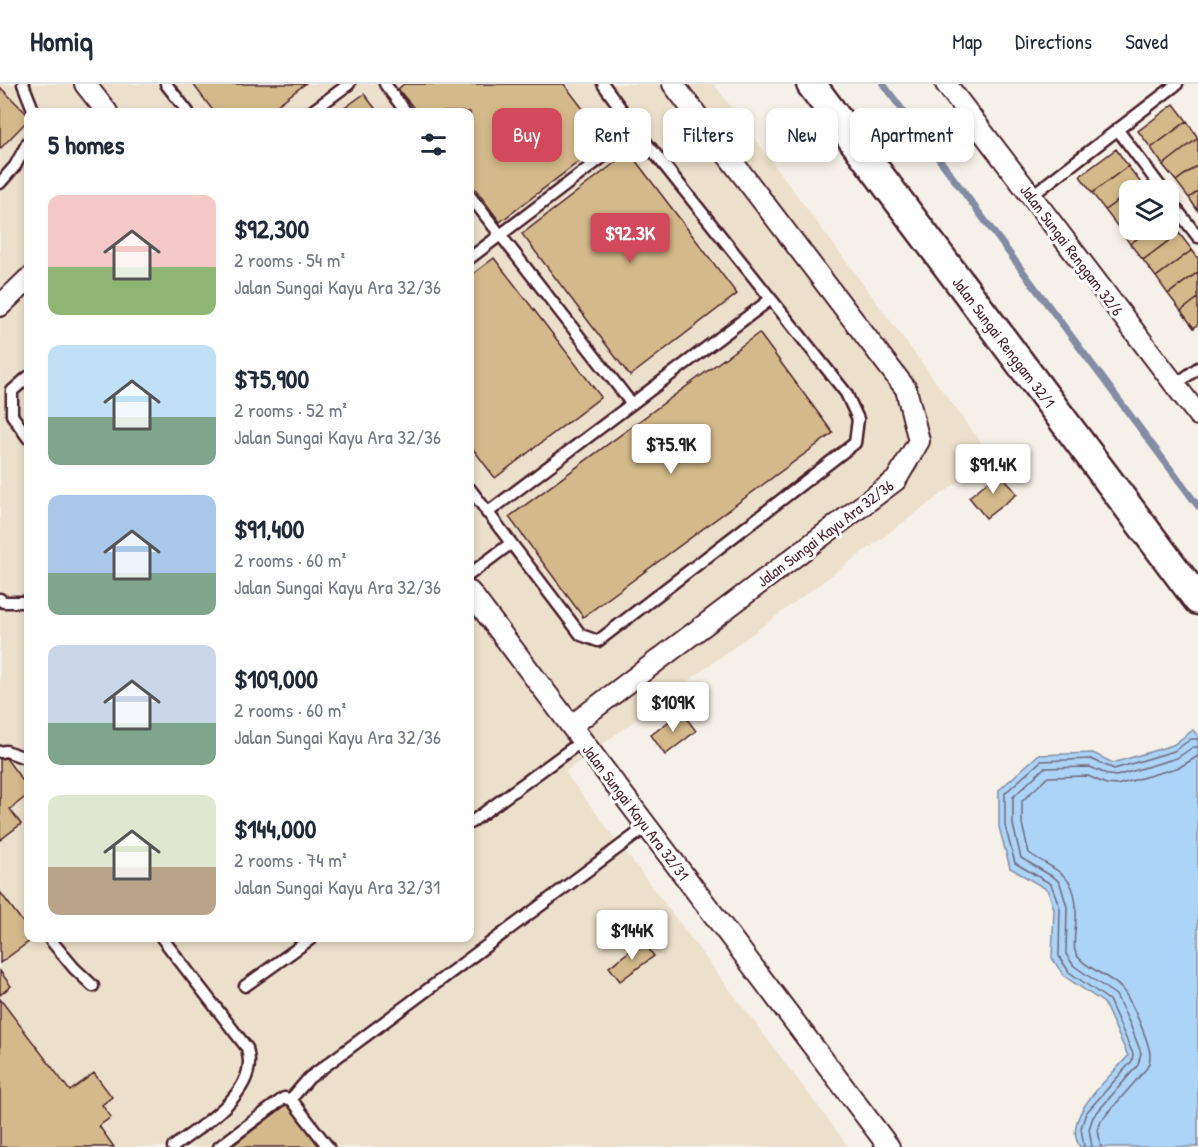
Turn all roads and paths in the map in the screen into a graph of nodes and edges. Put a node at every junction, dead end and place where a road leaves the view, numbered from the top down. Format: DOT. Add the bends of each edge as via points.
graph roads {
  1 [pos="23,84"];
  2 [pos="85,84"];
  3 [pos="166,84"];
  4 [pos="349,84"];
  5 [pos="385,84"];
  6 [pos="603,84"];
  7 [pos="673,84"];
  8 [pos="811,84"];
  9 [pos="946,84"];
  10 [pos="1177,84"];
  11 [pos="32,108"];
  12 [pos="104,108"];
  13 [pos="185,108"];
  14 [pos="316,108"];
  15 [pos="403,108"];
  16 [pos="620,108"];
  17 [pos="1117,129"];
  18 [pos="651,148"];
  19 [pos="24,149"];
  20 [pos="597,162"];
  21 [pos="1155,180"];
  22 [pos="0,183"];
  23 [pos="1031,196"];
  24 [pos="474,201"];
  25 [pos="1179,212"];
  26 [pos="500,236"];
  27 [pos="1198,237"];
  28 [pos="474,255"];
  29 [pos="24,283"];
  30 [pos="771,298"];
  31 [pos="0,306"];
  32 [pos="1198,368"];
  33 [pos="24,380"];
  34 [pos="1174,385"];
  35 [pos="631,403"];
  36 [pos="1198,415"];
  37 [pos="24,432"];
  38 [pos="474,494"];
  39 [pos="488,513"];
  40 [pos="510,544"];
  41 [pos="474,571"];
  42 [pos="0,599"];
  43 [pos="474,600"];
  44 [pos="1198,600"];
  45 [pos="24,602"];
  46 [pos="577,733"];
  47 [pos="0,752"];
  48 [pos="24,758"];
  49 [pos="474,820"];
  50 [pos="646,827"];
  51 [pos="52,942"];
  52 [pos="165,942"];
  53 [pos="306,942"];
  54 [pos="93,986"];
  55 [pos="245,986"];
  56 [pos="291,1099"];
  57 [pos="173,1147"];
  58 [pos="219,1147"];
  59 [pos="328,1147"];
  60 [pos="889,1147"];
  1 -- 11 [label="lane"];
  2 -- 12 [label="street"];
  3 -- 13 [label="lane"];
  4 -- 14 [label="lane"];
  5 -- 15 [label="lane"];
  6 -- 16 [label="lane"];
  7 -- 46 [label="street, Jalan Sungai Kayu Ara 32/36" via="906,389 919,441 896,480"];
  8 -- 44 [label="street, Jalan Sungai Renggam 32/1"];
  9 -- 23 [label="street, Jalan Sungai Renggam 32/6"];
  10 -- 17 [label="lane"];
  17 -- 21 [label="lane"];
  17 -- 23 [label="lane"];
  18 -- 30 [label="lane"];
  19 -- 22 [label="lane"];
  20 -- 26 [label="lane"];
  23 -- 34 [label="street, Jalan Sungai Renggam 32/6"];
  24 -- 26 [label="lane"];
  25 -- 27 [label="lane"];
  26 -- 28 [label="lane"];
  26 -- 35 [label="lane"];
  29 -- 31 [label="street"];
  30 -- 35 [label="lane"];
  30 -- 40 [label="lane" via="846,393 858,419 855,443 598,641 581,634"];
  32 -- 34 [label="lane"];
  33 -- 37 [label="lane" via="12,391 12,415"];
  34 -- 36 [label="street, Jalan Sungai Renggam 32/6"];
  35 -- 39 [label="lane"];
  38 -- 39 [label="lane"];
  39 -- 40 [label="lane"];
  40 -- 41 [label="lane"];
  42 -- 45 [label="lane"];
  43 -- 46 [label="street, Jalan Sungai Kayu Ara 32/31"];
  46 -- 49 [label="lane"];
  46 -- 50 [label="street, Jalan Sungai Kayu Ara 32/31"];
  47 -- 48 [label="lane"];
  50 -- 56 [label="lane" via="309,1078"];
  50 -- 60 [label="street, Jalan Sungai Kayu Ara 32/31"];
  51 -- 54 [label="lane"];
  52 -- 57 [label="lane" via="247,1048 250,1063 230,1104"];
  53 -- 55 [label="lane"];
  56 -- 58 [label="lane" via="284,1098"];
  56 -- 59 [label="lane"];
}
